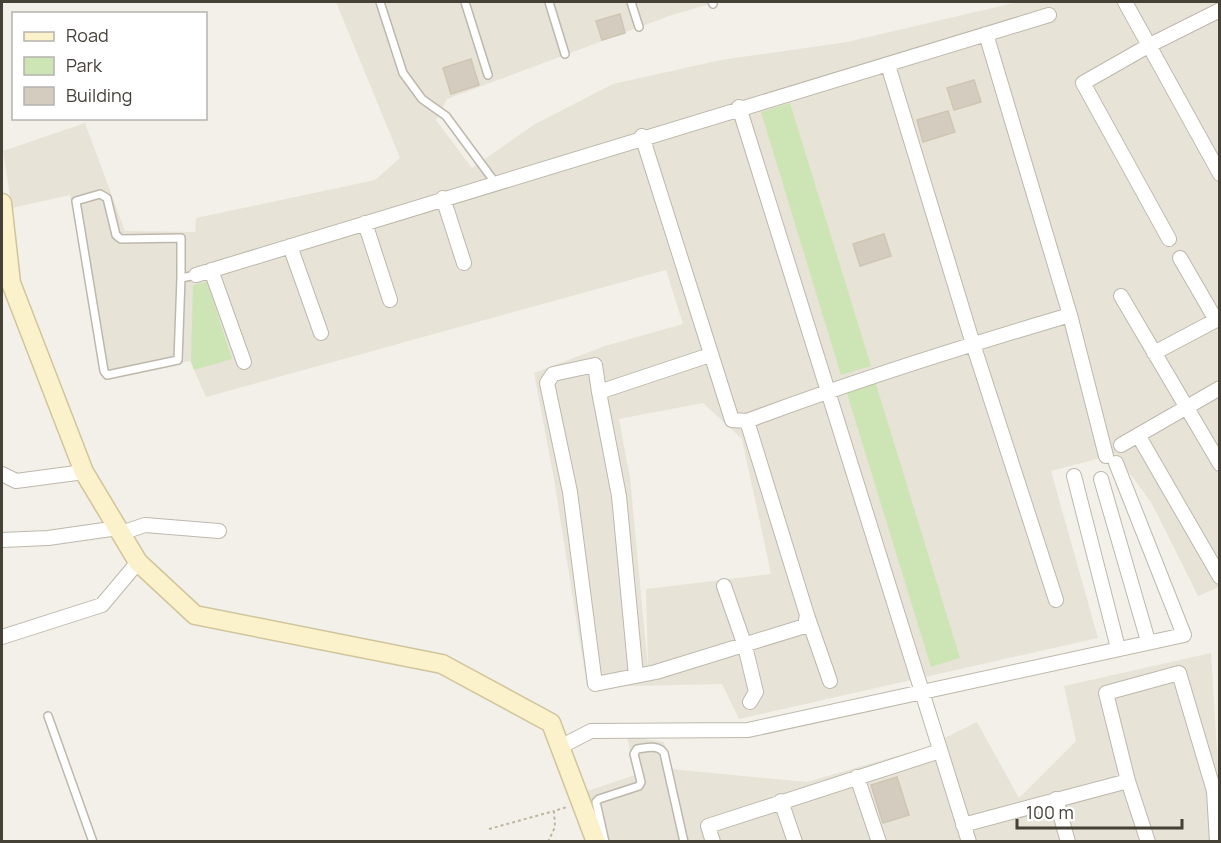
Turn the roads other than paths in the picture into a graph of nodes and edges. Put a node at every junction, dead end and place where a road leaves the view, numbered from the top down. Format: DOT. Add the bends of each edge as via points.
graph roads {
  1 [pos="380,2"];
  2 [pos="465,2"];
  3 [pos="549,2"];
  4 [pos="631,2"];
  5 [pos="1125,2"];
  6 [pos="1215,2"];
  7 [pos="1220,10"];
  8 [pos="1049,15"];
  9 [pos="639,27"];
  10 [pos="986,34"];
  11 [pos="1148,46"];
  12 [pos="565,54"];
  13 [pos="888,65"];
  14 [pos="488,75"];
  15 [pos="739,106"];
  16 [pos="642,136"];
  17 [pos="1220,174"];
  18 [pos="494,181"];
  19 [pos="443,198"];
  20 [pos="2,203"];
  21 [pos="365,223"];
  22 [pos="1169,239"];
  23 [pos="290,246"];
  24 [pos="1180,258"];
  25 [pos="464,263"];
  26 [pos="211,270"];
  27 [pos="196,274"];
  28 [pos="181,278"];
  29 [pos="1121,296"];
  30 [pos="390,300"];
  31 [pos="1070,315"];
  32 [pos="1218,319"];
  33 [pos="321,333"];
  34 [pos="973,344"];
  35 [pos="1154,353"];
  36 [pos="710,355"];
  37 [pos="244,362"];
  38 [pos="1220,388"];
  39 [pos="826,391"];
  40 [pos="599,392"];
  41 [pos="1185,406"];
  42 [pos="747,421"];
  43 [pos="1138,435"];
  44 [pos="1121,445"];
  45 [pos="1220,464"];
  46 [pos="84,472"];
  47 [pos="2,474"];
  48 [pos="1074,476"];
  49 [pos="1101,479"];
  50 [pos="120,531"];
  51 [pos="219,531"];
  52 [pos="2,540"];
  53 [pos="138,562"];
  54 [pos="1220,577"];
  55 [pos="724,586"];
  56 [pos="1056,600"];
  57 [pos="807,615"];
  58 [pos="2,637"];
  59 [pos="1148,641"];
  60 [pos="745,646"];
  61 [pos="1118,648"];
  62 [pos="636,676"];
  63 [pos="830,681"];
  64 [pos="922,690"];
  65 [pos="750,702"];
  66 [pos="48,716"];
  67 [pos="560,747"];
  68 [pos="940,751"];
  69 [pos="856,777"];
  70 [pos="1128,781"];
  71 [pos="1056,799"];
  72 [pos="781,801"];
  73 [pos="963,825"];
  74 [pos="93,842"];
  75 [pos="596,842"];
  76 [pos="605,842"];
  77 [pos="684,842"];
  78 [pos="713,842"];
  79 [pos="795,842"];
  80 [pos="879,842"];
  81 [pos="969,842"];
  82 [pos="1068,842"];
  83 [pos="1148,842"];
  84 [pos="1217,842"];
  1 -- 18 [label="lane" via="403,73 422,99 446,116"];
  2 -- 14 [label="lane"];
  3 -- 12 [label="lane"];
  4 -- 9 [label="lane"];
  5 -- 11 [label="street"];
  6 -- 7 [label="street"];
  7 -- 11 [label="street"];
  8 -- 10 [label="street"];
  10 -- 13 [label="street"];
  10 -- 31 [label="street"];
  11 -- 17 [label="street"];
  11 -- 22 [label="street" via="1083,83"];
  13 -- 15 [label="street"];
  13 -- 34 [label="street"];
  15 -- 16 [label="street"];
  15 -- 39 [label="street"];
  16 -- 18 [label="street"];
  16 -- 36 [label="street"];
  18 -- 19 [label="street"];
  19 -- 21 [label="street"];
  19 -- 25 [label="street"];
  20 -- 46 [label="street" via="11,283"];
  21 -- 23 [label="street"];
  21 -- 30 [label="street"];
  23 -- 26 [label="street"];
  23 -- 33 [label="street"];
  24 -- 32 [label="street"];
  26 -- 27 [label="street"];
  26 -- 37 [label="street"];
  27 -- 28 [label="lane"];
  28 -- 28 [label="lane" via="178,360 107,375 76,201 100,194 107,198 116,235 121,238 181,238"];
  29 -- 35 [label="street"];
  31 -- 34 [label="street"];
  31 -- 59 [label="street" via="1111,459 1184,635"];
  32 -- 35 [label="street"];
  34 -- 39 [label="street"];
  34 -- 56 [label="street"];
  35 -- 41 [label="street"];
  36 -- 40 [label="street"];
  36 -- 42 [label="street" via="732,420"];
  38 -- 41 [label="street"];
  39 -- 42 [label="street"];
  39 -- 64 [label="street"];
  40 -- 62 [label="street" via="619,496"];
  40 -- 62 [label="street" via="595,365 553,374 547,383 570,492 595,684"];
  41 -- 43 [label="street"];
  41 -- 45 [label="street"];
  42 -- 57 [label="street"];
  43 -- 44 [label="street"];
  43 -- 54 [label="street"];
  46 -- 47 [label="street" via="16,481"];
  46 -- 50 [label="street"];
  48 -- 61 [label="street"];
  49 -- 59 [label="street"];
  50 -- 51 [label="street" via="145,525"];
  50 -- 52 [label="street"];
  50 -- 53 [label="street"];
  53 -- 58 [label="street" via="102,605"];
  53 -- 67 [label="street" via="195,615 442,664 551,723"];
  55 -- 60 [label="street"];
  57 -- 60 [label="street" via="805,626 799,630"];
  57 -- 63 [label="street"];
  59 -- 61 [label="street"];
  60 -- 62 [label="street"];
  60 -- 65 [label="street" via="756,692"];
  61 -- 64 [label="street"];
  64 -- 67 [label="street" via="748,730 591,731"];
  64 -- 68 [label="street"];
  66 -- 74 [label="lane"];
  67 -- 75 [label="street"];
  68 -- 69 [label="street"];
  68 -- 73 [label="street"];
  69 -- 72 [label="street"];
  69 -- 80 [label="street"];
  70 -- 71 [label="street"];
  70 -- 83 [label="street"];
  70 -- 84 [label="street" via="1106,693 1179,673 1214,791"];
  71 -- 73 [label="street"];
  71 -- 82 [label="street"];
  72 -- 78 [label="street" via="708,825"];
  72 -- 79 [label="street"];
  73 -- 81 [label="street"];
  76 -- 77 [label="lane" via="596,802 639,786 634,754 637,749 648,747 664,753"];
}
